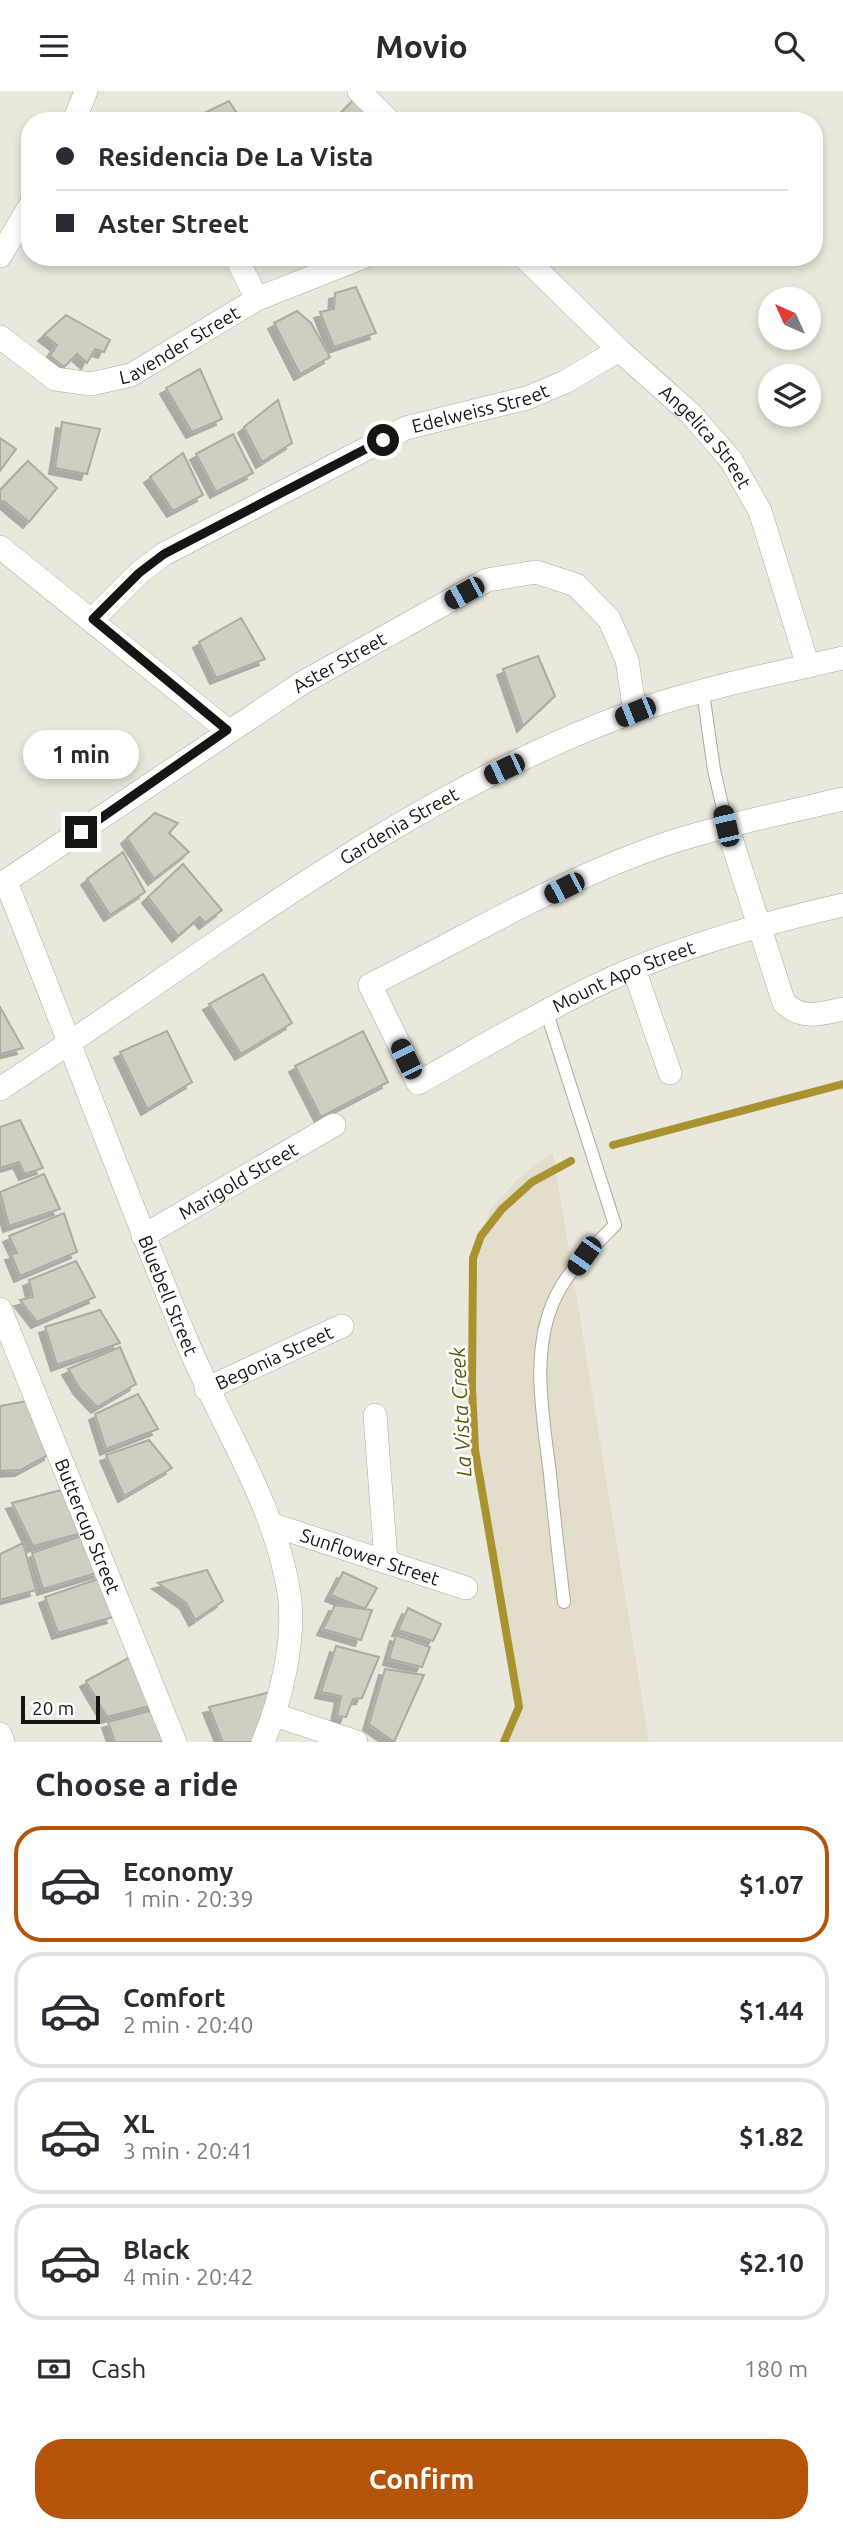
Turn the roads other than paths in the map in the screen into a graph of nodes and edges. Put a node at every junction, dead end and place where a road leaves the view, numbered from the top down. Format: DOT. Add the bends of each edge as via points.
graph roads {
  1 [pos="86,91"];
  2 [pos="359,91"];
  3 [pos="78,112"];
  4 [pos="379,112"];
  5 [pos="21,221"];
  6 [pos="0,256"];
  7 [pos="240,266"];
  8 [pos="340,266"];
  9 [pos="533,266"];
  10 [pos="257,299"];
  11 [pos="0,337"];
  12 [pos="620,350"];
  13 [pos="0,547"];
  14 [pos="93,619"];
  15 [pos="843,658"];
  16 [pos="808,666"];
  17 [pos="704,692"];
  18 [pos="635,712"];
  19 [pos="227,730"];
  20 [pos="843,799"];
  21 [pos="726,826"];
  22 [pos="3,883"];
  23 [pos="843,905"];
  24 [pos="757,925"];
  25 [pos="634,969"];
  26 [pos="843,1009"];
  27 [pos="547,1010"];
  28 [pos="71,1043"];
  29 [pos="670,1073"];
  30 [pos="0,1089"];
  31 [pos="334,1125"];
  32 [pos="143,1236"];
  33 [pos="0,1309"];
  34 [pos="342,1326"];
  35 [pos="206,1389"];
  36 [pos="375,1415"];
  37 [pos="273,1525"];
  38 [pos="386,1562"];
  39 [pos="466,1588"];
  40 [pos="564,1602"];
  41 [pos="275,1715"];
  42 [pos="0,1734"];
  43 [pos="3,1742"];
  44 [pos="175,1742"];
  45 [pos="263,1742"];
  46 [pos="356,1742"];
  1 -- 3 [label="street"];
  2 -- 4 [label="street"];
  5 -- 6 [label="street"];
  7 -- 10 [label="street"];
  8 -- 10 [label="street, Lavender Street"];
  9 -- 12 [label="street, Angelica Street"];
  10 -- 11 [label="street, Lavender Street" via="131,375 91,384 55,380"];
  12 -- 14 [label="street, Edelweiss Street" via="527,398 406,428 164,554"];
  12 -- 16 [label="street, Angelica Street" via="691,414 731,460 760,511"];
  13 -- 14 [label="street"];
  14 -- 19 [label="street"];
  15 -- 16 [label="street, Gardenia Street"];
  16 -- 17 [label="street, Gardenia Street"];
  17 -- 18 [label="street, Gardenia Street"];
  17 -- 21 [label="lane"];
  18 -- 19 [label="street, Aster Street" via="627,660 610,619 576,585 536,572 487,580"];
  18 -- 28 [label="street, Gardenia Street" via="563,741 402,820"];
  19 -- 22 [label="street, Aster Street"];
  20 -- 21 [label="street"];
  21 -- 24 [label="street"];
  21 -- 27 [label="street, Mount Apo Street" via="642,852 588,876 370,985 418,1083"];
  22 -- 28 [label="street, Bluebell Street"];
  23 -- 24 [label="street, Mount Apo Street"];
  24 -- 25 [label="street, Mount Apo Street"];
  24 -- 26 [label="street" via="780,996 791,1010 810,1015"];
  25 -- 27 [label="street, Mount Apo Street"];
  25 -- 29 [label="street"];
  27 -- 40 [label="lane" via="615,1225 584,1256 557,1295 544,1334 542,1401"];
  28 -- 30 [label="street, Gardenia Street"];
  28 -- 32 [label="street, Bluebell Street"];
  31 -- 32 [label="street, Marigold Street"];
  32 -- 35 [label="street, Bluebell Street"];
  33 -- 44 [label="street, Buttercup Street"];
  34 -- 35 [label="street, Begonia Street"];
  35 -- 37 [label="street, Bluebell Street"];
  36 -- 38 [label="street"];
  37 -- 38 [label="street, Sunflower Street"];
  37 -- 41 [label="street, Bluebell Street" via="289,1595 287,1658"];
  38 -- 39 [label="street, Sunflower Street"];
  41 -- 45 [label="street, Bluebell Street"];
  41 -- 46 [label="street"];
  42 -- 43 [label="street"];
}
